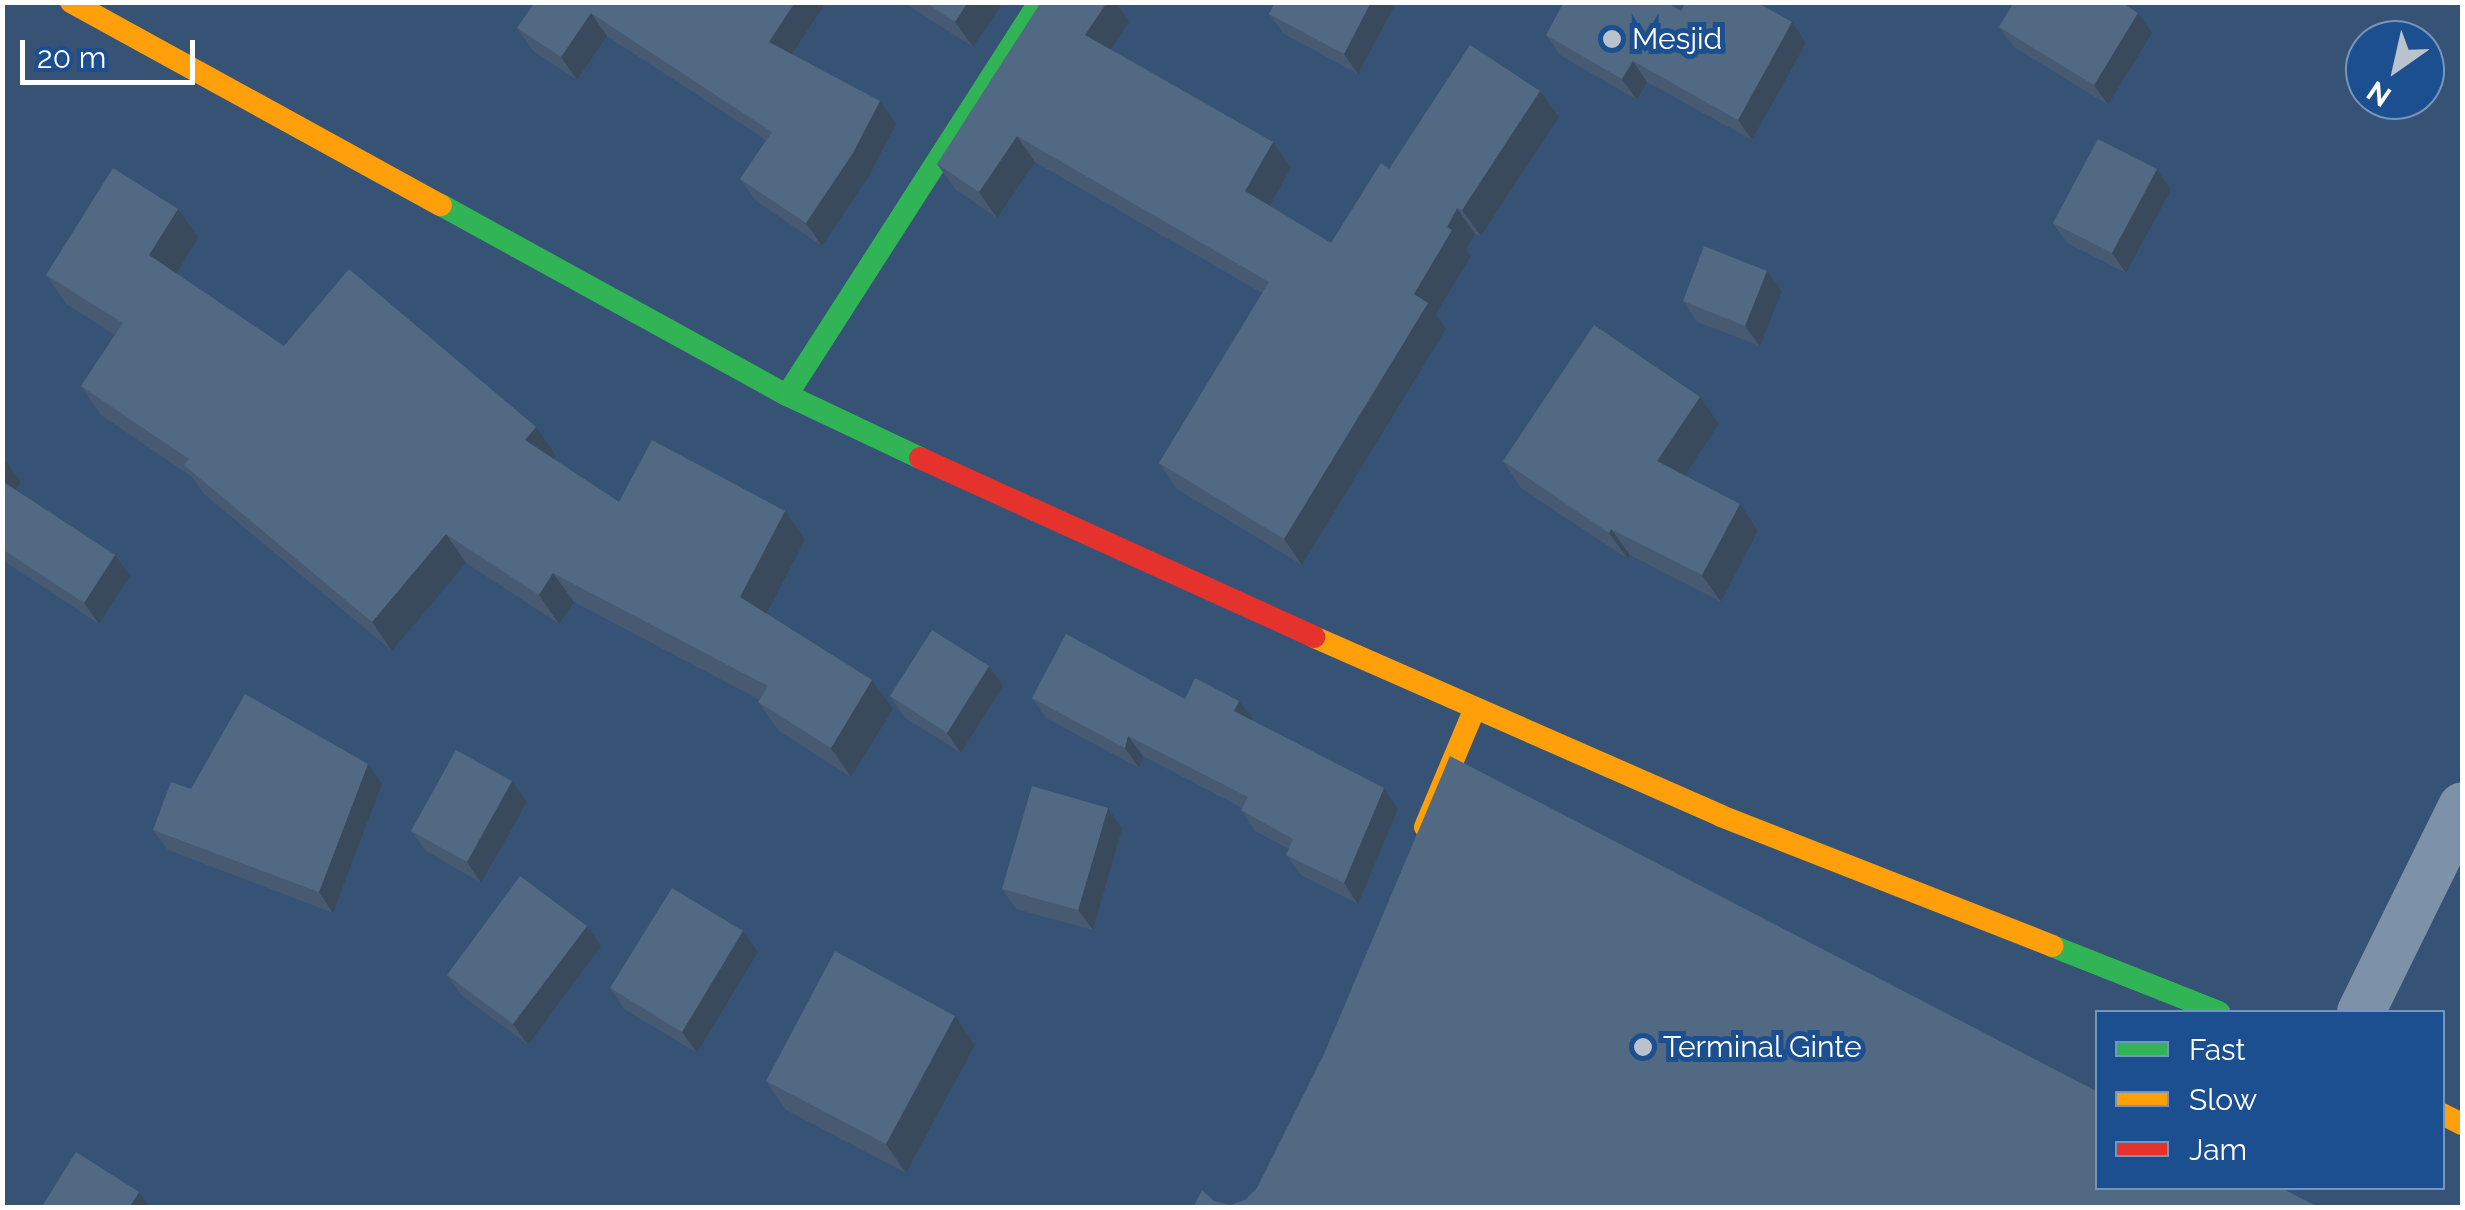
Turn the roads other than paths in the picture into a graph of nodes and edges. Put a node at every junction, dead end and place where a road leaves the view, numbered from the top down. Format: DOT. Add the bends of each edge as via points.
graph roads {
  1 [pos="71,2"];
  2 [pos="1039,2"];
  3 [pos="787,395"];
  4 [pos="1475,708"];
  5 [pos="2462,807"];
  6 [pos="1416,848"];
  7 [pos="2214,1010"];
  8 [pos="2362,1010"];
  1 -- 3 [label="main road"];
  2 -- 3 [label="main road"];
  3 -- 4 [label="main road"];
  4 -- 6 [label="main road"];
  4 -- 7 [label="main road" via="1720,816"];
  5 -- 8 [label="street"];
}
